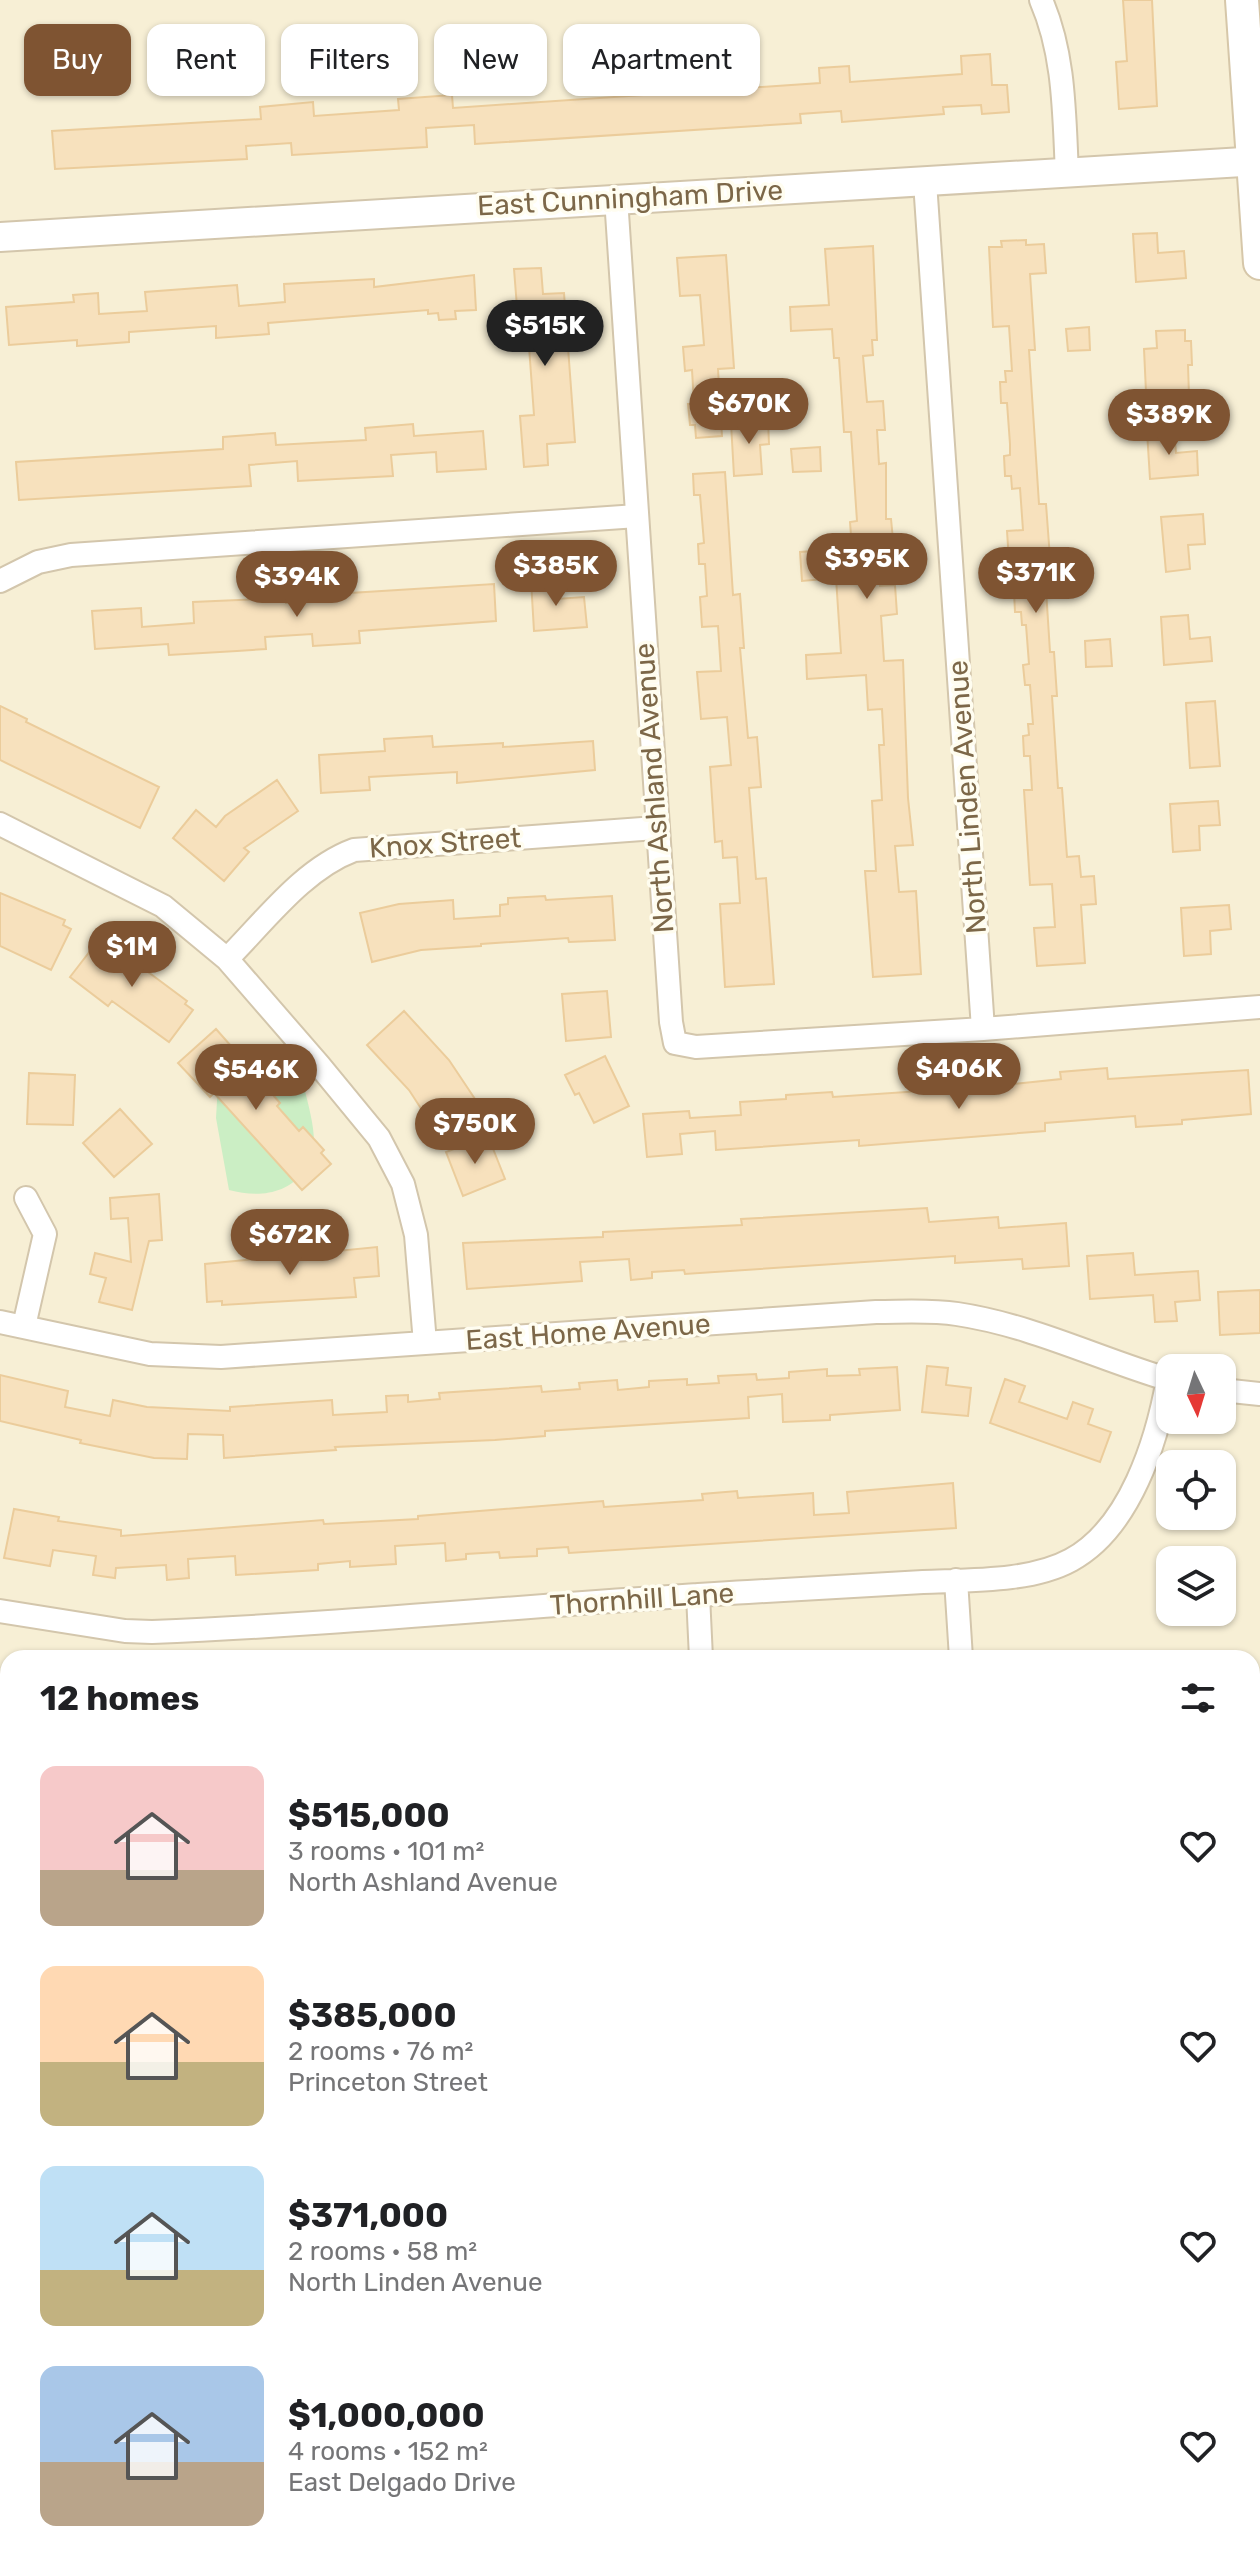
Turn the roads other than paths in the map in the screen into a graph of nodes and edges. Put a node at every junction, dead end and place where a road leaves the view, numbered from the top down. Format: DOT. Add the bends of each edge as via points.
graph roads {
  1 [pos="1041,0"];
  2 [pos="1242,0"];
  3 [pos="1257,161"];
  4 [pos="1067,173"];
  5 [pos="925,182"];
  6 [pos="616,198"];
  7 [pos="0,237"];
  8 [pos="1260,263"];
  9 [pos="637,516"];
  10 [pos="0,581"];
  11 [pos="0,824"];
  12 [pos="656,828"];
  13 [pos="227,959"];
  14 [pos="1260,1007"];
  15 [pos="983,1029"];
  16 [pos="26,1198"];
  17 [pos="0,1322"];
  18 [pos="24,1326"];
  19 [pos="425,1343"];
  20 [pos="1156,1375"];
  21 [pos="1236,1391"];
  22 [pos="1260,1394"];
  23 [pos="1156,1428"];
  24 [pos="956,1580"];
  25 [pos="698,1595"];
  26 [pos="0,1611"];
  27 [pos="701,1650"];
  28 [pos="960,1650"];
  1 -- 4 [label="street" via="1060,63"];
  2 -- 3 [label="main road"];
  3 -- 4 [label="street, East Cunningham Drive"];
  3 -- 8 [label="main road"];
  4 -- 5 [label="street, East Cunningham Drive"];
  5 -- 6 [label="street, East Cunningham Drive"];
  5 -- 15 [label="street, North Linden Avenue"];
  6 -- 7 [label="street, East Cunningham Drive"];
  6 -- 9 [label="street, North Ashland Avenue"];
  9 -- 10 [label="street" via="71,555 38,562"];
  9 -- 12 [label="street, North Ashland Avenue"];
  11 -- 13 [label="street" via="163,906"];
  12 -- 13 [label="street, Knox Street" via="354,850 337,856 299,886"];
  12 -- 15 [label="street, North Ashland Avenue" via="675,1043 696,1047"];
  13 -- 19 [label="street" via="369,1126 397,1168 416,1235"];
  14 -- 15 [label="street"];
  16 -- 18 [label="street" via="45,1234"];
  17 -- 18 [label="street, East Home Avenue"];
  18 -- 19 [label="street, East Home Avenue" via="150,1354 221,1357"];
  19 -- 20 [label="street, East Home Avenue" via="918,1312 989,1320"];
  21 -- 22 [label="street"];
  23 -- 24 [label="street, Thornhill Lane" via="1130,1496 1092,1545 1044,1571"];
  24 -- 25 [label="street, Thornhill Lane"];
  24 -- 28 [label="street"];
  25 -- 26 [label="street, Thornhill Lane" via="152,1632"];
  25 -- 27 [label="street"];
}
